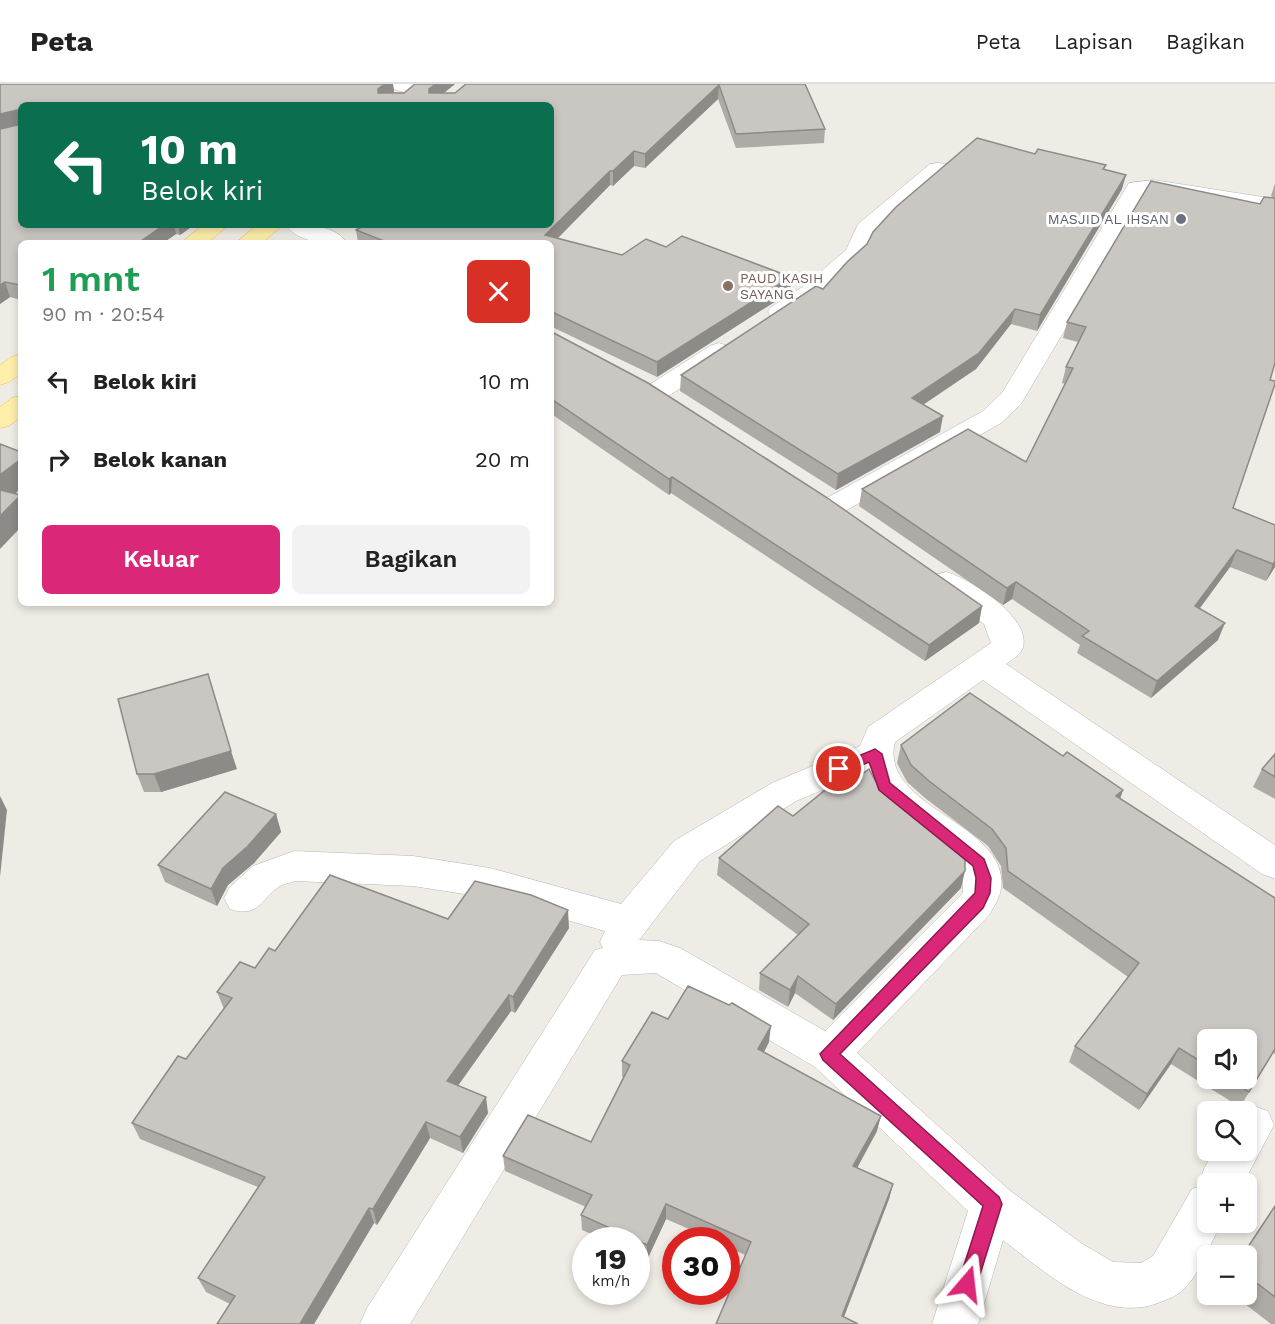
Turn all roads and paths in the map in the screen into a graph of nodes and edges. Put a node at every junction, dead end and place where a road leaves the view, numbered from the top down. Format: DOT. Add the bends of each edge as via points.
graph roads {
  1 [pos="411,86"];
  2 [pos="394,102"];
  3 [pos="938,169"];
  4 [pos="1275,206"];
  5 [pos="214,228"];
  6 [pos="268,228"];
  7 [pos="304,228"];
  8 [pos="196,240"];
  9 [pos="251,240"];
  10 [pos="330,240"];
  11 [pos="764,322"];
  12 [pos="735,341"];
  13 [pos="18,406"];
  14 [pos="687,410"];
  15 [pos="0,420"];
  16 [pos="806,486"];
  17 [pos="835,505"];
  18 [pos="864,526"];
  19 [pos="922,566"];
  20 [pos="985,664"];
  21 [pos="875,754"];
  22 [pos="1275,864"];
  23 [pos="243,898"];
  24 [pos="629,922"];
  25 [pos="609,962"];
  26 [pos="829,1054"];
  27 [pos="993,1204"];
  28 [pos="1197,1223"];
  29 [pos="382,1324"];
  30 [pos="955,1324"];
  1 -- 2 [label="main road"];
  3 -- 11 [label="street" via="866,229 856,253 812,291"];
  4 -- 17 [label="street" via="1154,186 1137,188 1012,398 992,417"];
  5 -- 8 [label="main road"];
  6 -- 9 [label="main road"];
  7 -- 10 [label="street"];
  12 -- 14 [label="street" via="643,383"];
  13 -- 15 [label="main road"];
  16 -- 17 [label="street"];
  17 -- 18 [label="street"];
  19 -- 20 [label="street" via="1006,628 1007,647"];
  20 -- 21 [label="street" via="880,736"];
  20 -- 22 [label="street"];
  21 -- 24 [label="street" via="784,792 687,851"];
  21 -- 26 [label="street" via="885,787 979,863 984,878 982,893 977,903"];
  23 -- 24 [label="street" via="266,876 294,866 401,871 490,883"];
  24 -- 25 [label="street"];
  25 -- 26 [label="street" via="653,954 666,959"];
  25 -- 29 [label="street"];
  26 -- 27 [label="street"];
  27 -- 28 [label="street" via="1079,1267 1110,1284 1131,1288 1147,1286 1169,1272"];
  27 -- 30 [label="street"];
}
